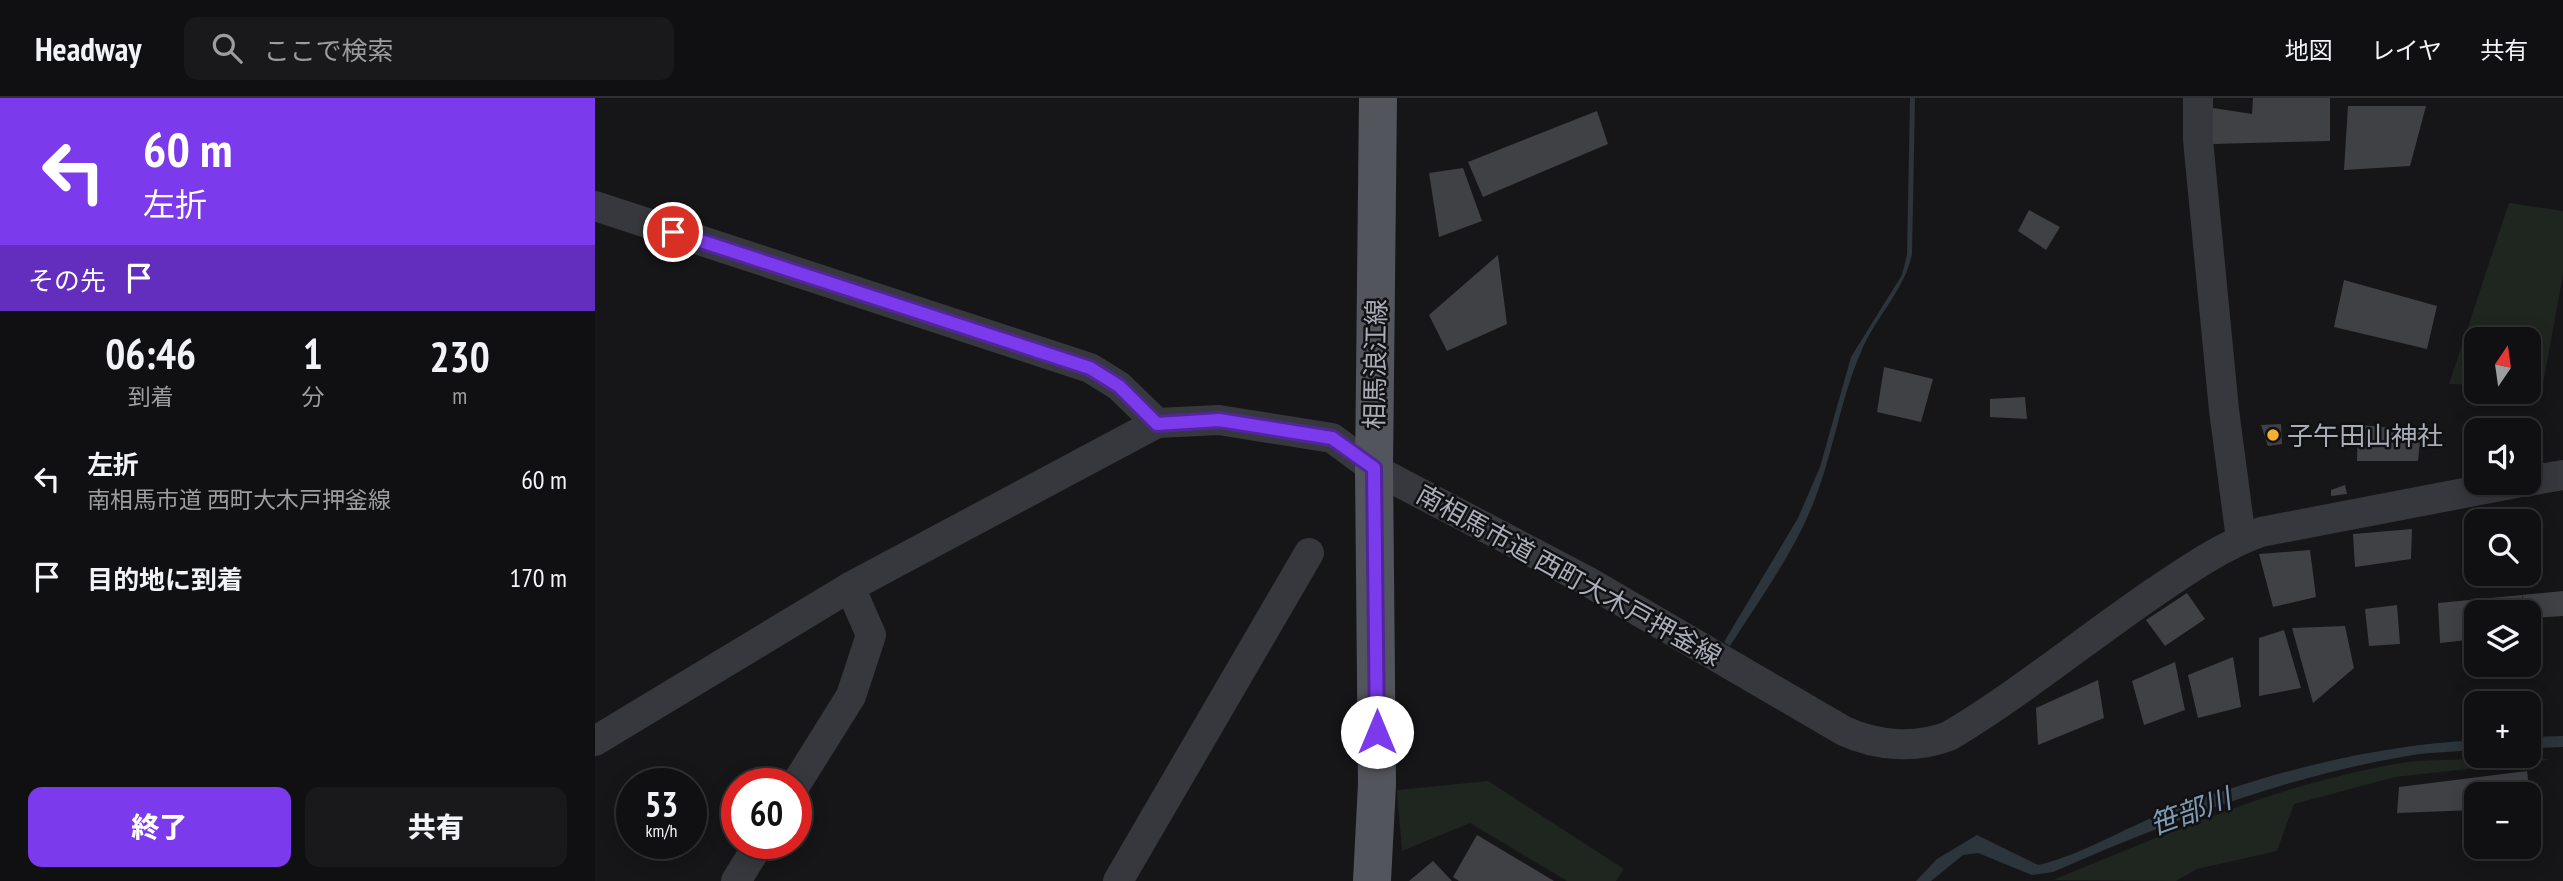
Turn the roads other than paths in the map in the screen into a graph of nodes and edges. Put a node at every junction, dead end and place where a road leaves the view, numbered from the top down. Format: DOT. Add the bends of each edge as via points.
graph roads {
  1 [pos="1378,98"];
  2 [pos="2198,98"];
  3 [pos="595,206"];
  4 [pos="1157,424"];
  5 [pos="1374,468"];
  6 [pos="2563,475"];
  7 [pos="2541,479"];
  8 [pos="2464,493"];
  9 [pos="2241,539"];
  10 [pos="1309,553"];
  11 [pos="850,587"];
  12 [pos="595,741"];
  13 [pos="806,768"];
  14 [pos="750,859"];
  15 [pos="736,881"];
  16 [pos="1118,881"];
  17 [pos="1372,881"];
  1 -- 5 [label="main road, 相馬浪江線"];
  2 -- 9 [label="street" via="2221,384"];
  3 -- 4 [label="street" via="1090,368 1119,386"];
  4 -- 5 [label="street, 南相馬市道 西町大木戸押釜線" via="1219,420 1332,438"];
  4 -- 11 [label="street"];
  5 -- 9 [label="street, 南相馬市道 西町大木戸押釜線" via="1598,587 1843,731 1859,738 1910,745 1930,743 1967,725 2136,605"];
  5 -- 17 [label="main road, 相馬浪江線" via="1377,784"];
  6 -- 7 [label="street"];
  8 -- 9 [label="street, 南相馬市道 西町大木戸押釜線"];
  10 -- 16 [label="street"];
  11 -- 12 [label="street"];
  11 -- 13 [label="street" via="871,635 851,696"];
  14 -- 15 [label="street"];
}
